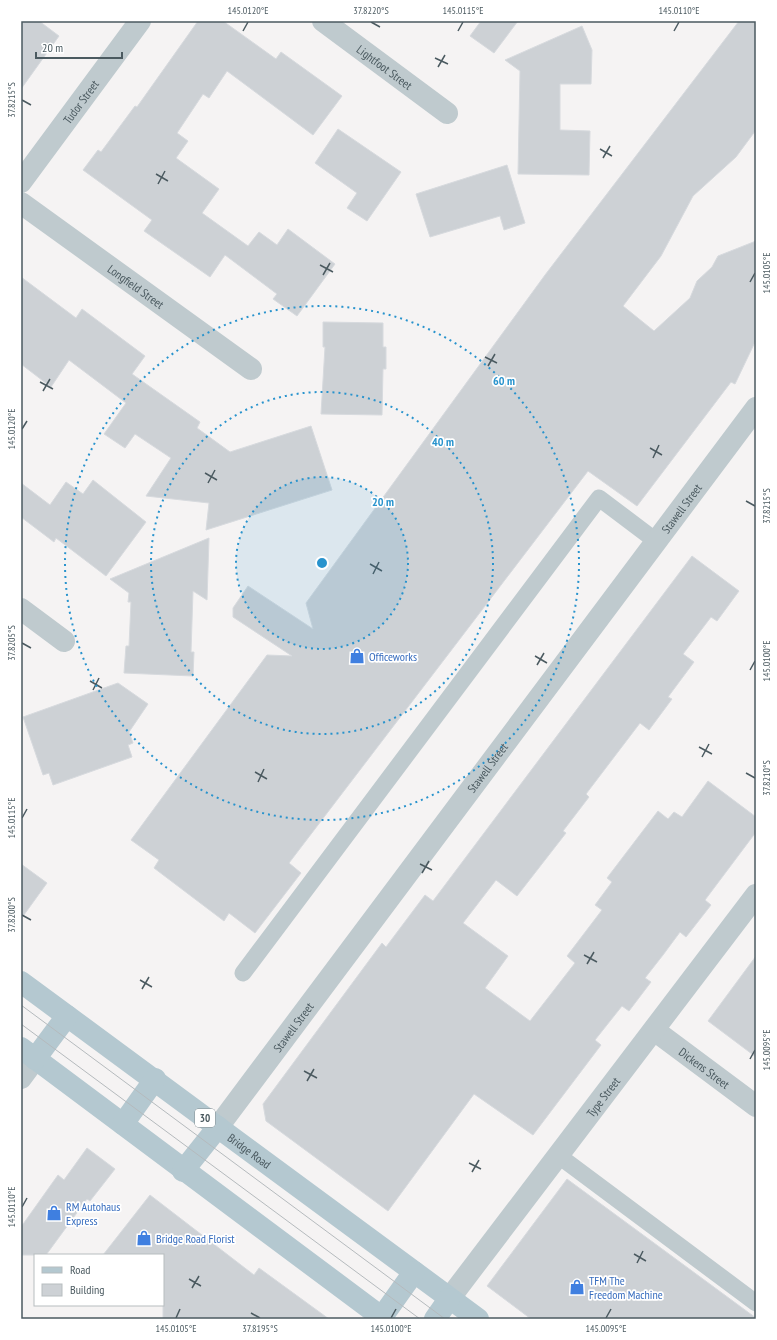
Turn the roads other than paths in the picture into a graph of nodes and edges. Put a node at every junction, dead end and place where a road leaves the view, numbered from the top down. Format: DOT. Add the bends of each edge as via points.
graph roads {
  1 [pos="140,21"];
  2 [pos="323,21"];
  3 [pos="447,113"];
  4 [pos="21,182"];
  5 [pos="21,203"];
  6 [pos="251,369"];
  7 [pos="756,408"];
  8 [pos="656,541"];
  9 [pos="21,608"];
  10 [pos="64,641"];
  11 [pos="756,895"];
  12 [pos="243,973"];
  13 [pos="21,982"];
  14 [pos="67,1016"];
  15 [pos="654,1030"];
  16 [pos="28,1054"];
  17 [pos="21,1078"];
  18 [pos="154,1079"];
  19 [pos="756,1106"];
  20 [pos="123,1124"];
  21 [pos="218,1127"];
  22 [pos="559,1156"];
  23 [pos="183,1171"];
  24 [pos="414,1272"];
  25 [pos="450,1299"];
  26 [pos="756,1303"];
  27 [pos="382,1318"];
  28 [pos="435,1319"];
  29 [pos="478,1319"];
  1 -- 4 [label="street, Tudor Street"];
  2 -- 3 [label="street, Lightfoot Street"];
  5 -- 6 [label="street, Longfield Street"];
  7 -- 8 [label="street, Stawell Street"];
  8 -- 12 [label="lane" via="599,498"];
  8 -- 21 [label="street, Stawell Street"];
  9 -- 10 [label="street"];
  11 -- 15 [label="street, Type Street"];
  13 -- 14 [label="main road, Bridge Road / 30"];
  14 -- 16 [label="main road"];
  14 -- 18 [label="main road, Bridge Road / 30"];
  15 -- 19 [label="street, Dickens Street"];
  15 -- 22 [label="street, Type Street"];
  16 -- 17 [label="street"];
  16 -- 20 [label="main road"];
  18 -- 20 [label="main road"];
  18 -- 21 [label="main road, Bridge Road / 30"];
  20 -- 23 [label="main road"];
  21 -- 23 [label="main road"];
  21 -- 24 [label="main road, Bridge Road / 30"];
  22 -- 25 [label="street, Type Street"];
  22 -- 26 [label="lane"];
  23 -- 27 [label="main road"];
  24 -- 25 [label="main road, Bridge Road / 30"];
  24 -- 27 [label="main road"];
  25 -- 28 [label="main road"];
  25 -- 29 [label="main road, Bridge Road / 30"];
}
